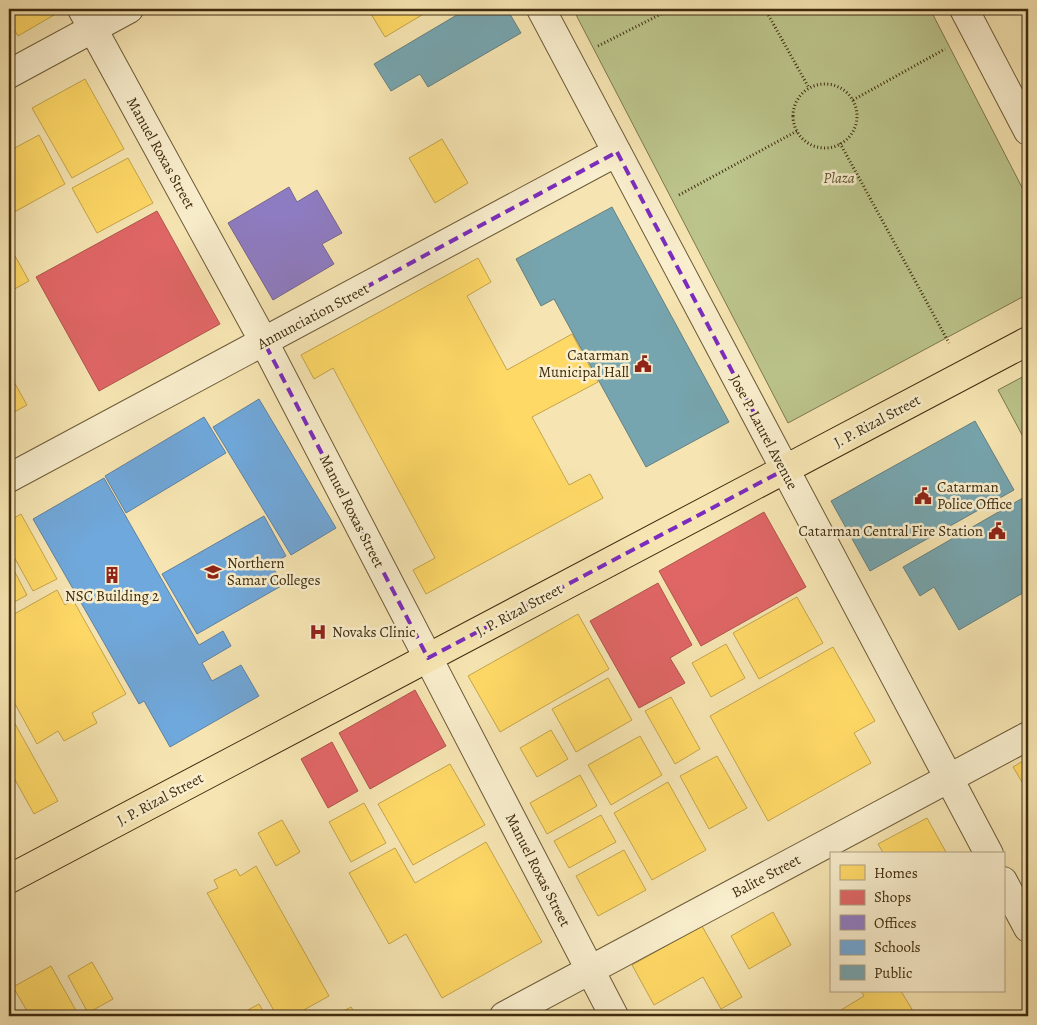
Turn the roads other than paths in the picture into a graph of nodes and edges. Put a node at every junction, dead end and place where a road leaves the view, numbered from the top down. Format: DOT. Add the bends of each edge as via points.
graph roads {
  1 [pos="129,9"];
  2 [pos="541,9"];
  3 [pos="87,19"];
  4 [pos="971,20"];
  5 [pos="9,74"];
  6 [pos="1028,131"];
  7 [pos="617,152"];
  8 [pos="1028,341"];
  9 [pos="264,342"];
  10 [pos="784,470"];
  11 [pos="9,478"];
  12 [pos="428,658"];
  13 [pos="1028,736"];
  14 [pos="949,779"];
  15 [pos="987,852"];
  16 [pos="9,879"];
  17 [pos="1004,883"];
  18 [pos="1028,928"];
  19 [pos="590,970"];
  20 [pos="504,1016"];
  21 [pos="614,1016"];
  1 -- 3 [label="street"];
  2 -- 7 [label="street, Jose P. Laurel Avenue"];
  3 -- 5 [label="street"];
  3 -- 9 [label="street, Manuel Roxas Street"];
  4 -- 6 [label="street"];
  7 -- 9 [label="street, Annunciation Street"];
  7 -- 10 [label="street, Jose P. Laurel Avenue"];
  8 -- 10 [label="main road, J. P. Rizal Street"];
  9 -- 11 [label="street, Annunciation Street"];
  9 -- 12 [label="street, Manuel Roxas Street"];
  10 -- 12 [label="main road, J. P. Rizal Street"];
  10 -- 14 [label="street, Jose P. Laurel Avenue"];
  12 -- 16 [label="main road, J. P. Rizal Street"];
  12 -- 19 [label="street, Manuel Roxas Street"];
  13 -- 14 [label="street, Balite Street"];
  14 -- 15 [label="street, Jose P. Laurel Avenue"];
  14 -- 19 [label="street, Balite Street"];
  17 -- 18 [label="street"];
  19 -- 20 [label="street, Balite Street"];
  19 -- 21 [label="street, Manuel Roxas Street"];
}
